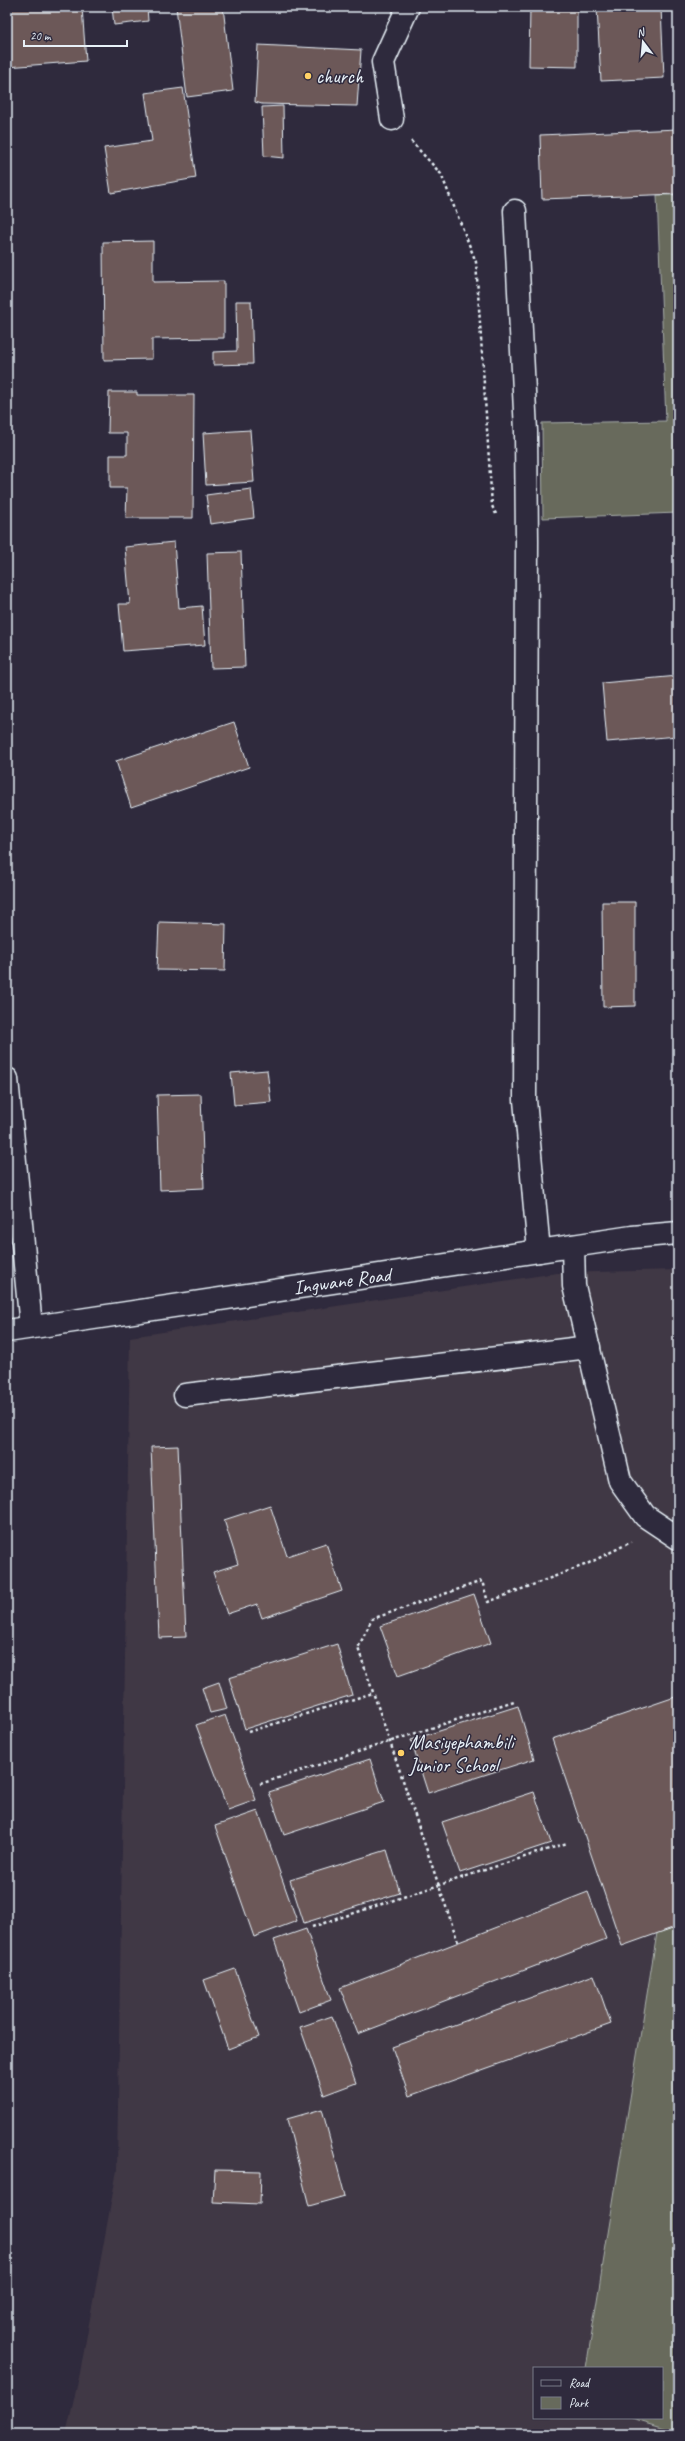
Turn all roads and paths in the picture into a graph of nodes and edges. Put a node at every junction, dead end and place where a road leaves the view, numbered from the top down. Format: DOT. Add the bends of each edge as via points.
graph roads {
  1 [pos="408,7"];
  2 [pos="392,120"];
  3 [pos="515,211"];
  4 [pos="498,519"];
  5 [pos="7,1080"];
  6 [pos="678,1233"];
  7 [pos="573,1246"];
  8 [pos="539,1252"];
  9 [pos="31,1327"];
  10 [pos="7,1331"];
  11 [pos="588,1347"];
  12 [pos="185,1394"];
  13 [pos="669,1533"];
  14 [pos="373,1693"];
  15 [pos="514,1701"];
  16 [pos="248,1732"];
  17 [pos="390,1742"];
  18 [pos="260,1784"];
  19 [pos="567,1844"];
  20 [pos="439,1885"];
  21 [pos="312,1927"];
  22 [pos="458,1942"];
  1 -- 2 [label="street" via="383,62"];
  2 -- 4 [label="path" via="441,174 476,262 492,506"];
  3 -- 8 [label="street" via="526,431 524,1100"];
  5 -- 9 [label="street"];
  6 -- 7 [label="street, Ingwane Road"];
  7 -- 8 [label="street, Ingwane Road"];
  7 -- 11 [label="street" via="574,1286"];
  8 -- 9 [label="street, Ingwane Road"];
  9 -- 10 [label="street, Ingwane Road"];
  11 -- 12 [label="street"];
  11 -- 13 [label="street" via="620,1481 645,1516"];
  13 -- 14 [label="path" via="488,1602 482,1581 372,1619 358,1648"];
  14 -- 16 [label="path"];
  14 -- 17 [label="path"];
  15 -- 17 [label="path"];
  17 -- 18 [label="path"];
  17 -- 20 [label="path"];
  19 -- 20 [label="path"];
  20 -- 21 [label="path"];
  20 -- 22 [label="path"];
}
